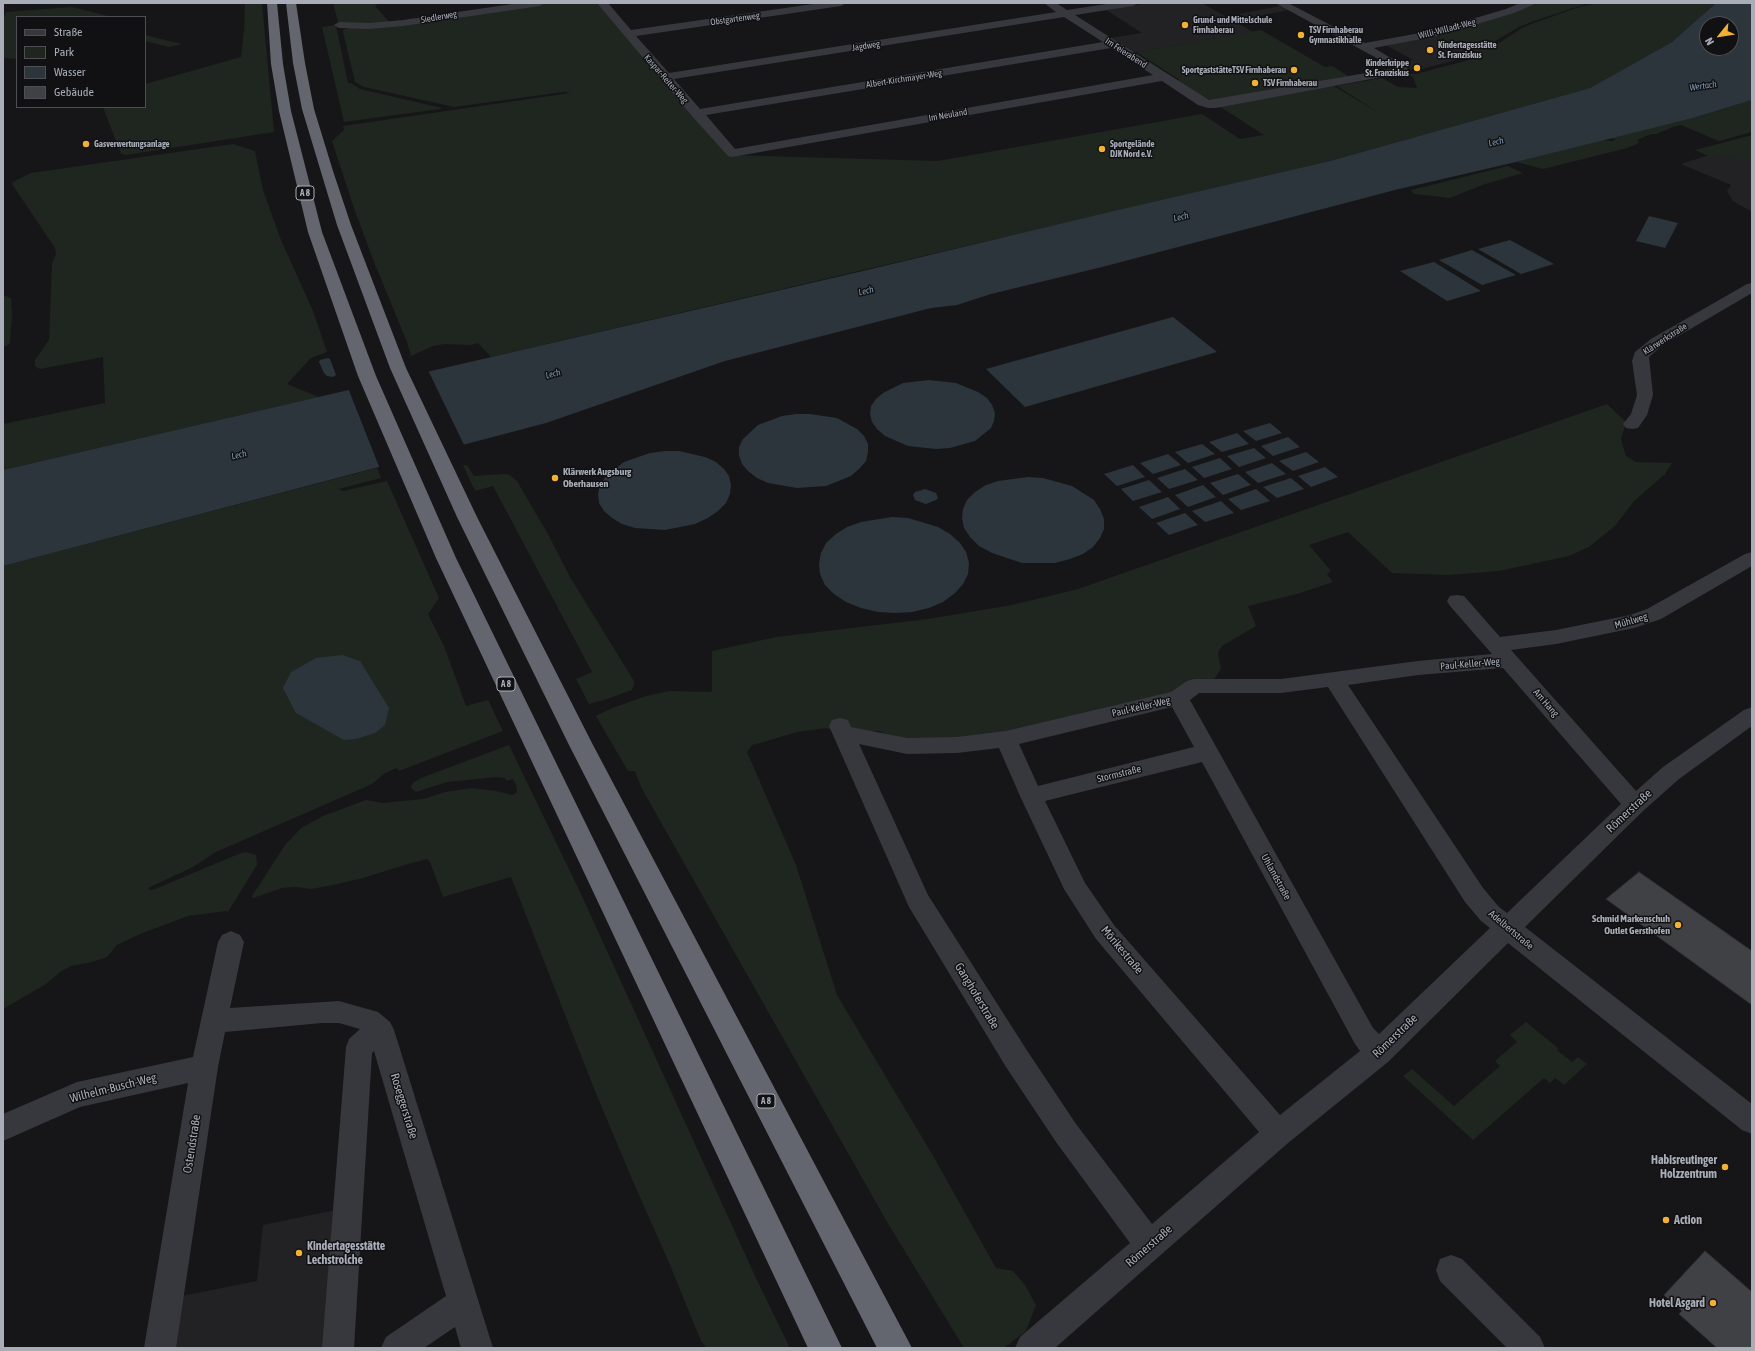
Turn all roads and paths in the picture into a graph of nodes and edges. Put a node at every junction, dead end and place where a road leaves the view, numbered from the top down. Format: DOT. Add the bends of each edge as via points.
graph roads {
  1 [pos="272,3"];
  2 [pos="291,3"];
  3 [pos="540,3"];
  4 [pos="602,3"];
  5 [pos="841,3"];
  6 [pos="1049,3"];
  7 [pos="1133,3"];
  8 [pos="1280,3"];
  9 [pos="1529,3"];
  10 [pos="1067,14"];
  11 [pos="339,25"];
  12 [pos="628,34"];
  13 [pos="1113,44"];
  14 [pos="1363,47"];
  15 [pos="665,77"];
  16 [pos="1164,77"];
  17 [pos="696,114"];
  18 [pos="732,154"];
  19 [pos="1752,287"];
  20 [pos="1632,424"];
  21 [pos="1752,558"];
  22 [pos="1457,601"];
  23 [pos="1503,653"];
  24 [pos="1334,680"];
  25 [pos="1178,698"];
  26 [pos="1752,716"];
  27 [pos="842,730"];
  28 [pos="1006,739"];
  29 [pos="1208,752"];
  30 [pos="1031,796"];
  31 [pos="1635,805"];
  32 [pos="1507,928"];
  33 [pos="231,942"];
  34 [pos="214,1021"];
  35 [pos="381,1030"];
  36 [pos="1378,1053"];
  37 [pos="204,1067"];
  38 [pos="1752,1121"];
  39 [pos="3,1128"];
  40 [pos="1278,1134"];
  41 [pos="1150,1245"];
  42 [pos="1451,1270"];
  43 [pos="463,1303"];
  44 [pos="160,1348"];
  45 [pos="338,1348"];
  46 [pos="397,1348"];
  47 [pos="477,1348"];
  48 [pos="825,1348"];
  49 [pos="895,1348"];
  50 [pos="1031,1348"];
  51 [pos="1529,1348"];
  1 -- 48 [label="highway, A 8" via="277,64 302,181 315,232 367,376 446,558"];
  2 -- 49 [label="highway, A 8" via="307,102 326,171 398,368 467,517 581,745"];
  3 -- 11 [label="street, Siedlerweg" via="402,24"];
  4 -- 12 [label="street, Kaspar-Reiter-Weg"];
  5 -- 12 [label="street, Obstgartenweg"];
  6 -- 10 [label="street, Im Feierabend"];
  7 -- 10 [label="street, Jagdweg"];
  8 -- 14 [label="street"];
  9 -- 14 [label="street, Willi-Willadt-Weg" via="1433,34"];
  10 -- 13 [label="street, Im Feierabend"];
  10 -- 15 [label="street, Jagdweg"];
  12 -- 15 [label="street, Kaspar-Reiter-Weg"];
  13 -- 16 [label="street, Im Feierabend"];
  13 -- 17 [label="street, Albert-Kirchmayer-Weg"];
  14 -- 16 [label="street, Im Feierabend" via="1402,69 1216,104 1202,102"];
  15 -- 17 [label="street, Kaspar-Reiter-Weg"];
  16 -- 18 [label="street, Im Neuland"];
  17 -- 18 [label="street, Kaspar-Reiter-Weg"];
  19 -- 20 [label="street, Klärwerkstraße" via="1657,342 1641,355 1645,395 1639,415"];
  21 -- 23 [label="street, Mühlweg" via="1654,614 1556,637"];
  22 -- 23 [label="street, Am Hang"];
  23 -- 24 [label="street, Paul-Keller-Weg"];
  23 -- 31 [label="street, Am Hang"];
  24 -- 25 [label="street, Paul-Keller-Weg" via="1267,687 1194,686"];
  24 -- 32 [label="street, Adelbertstraße" via="1474,895 1490,914"];
  25 -- 28 [label="street, Paul-Keller-Weg"];
  25 -- 29 [label="street, Uhlandstraße"];
  26 -- 31 [label="street, Römerstraße" via="1671,773"];
  27 -- 28 [label="street, Paul-Keller-Weg" via="907,746 957,745"];
  27 -- 41 [label="street, Ganghoferstraße" via="918,900 1066,1133"];
  28 -- 30 [label="street, Mörikestraße"];
  29 -- 30 [label="street, Stormstraße"];
  29 -- 36 [label="street, Uhlandstraße" via="1364,1036"];
  30 -- 40 [label="street, Mörikestraße" via="1076,889 1106,932"];
  31 -- 32 [label="street, Römerstraße"];
  32 -- 36 [label="street, Römerstraße"];
  32 -- 38 [label="street, Adelbertstraße"];
  33 -- 34 [label="street, Ostendstraße"];
  34 -- 35 [label="street" via="339,1012 369,1020"];
  34 -- 37 [label="street, Ostendstraße"];
  35 -- 43 [label="street, Roseggerstraße"];
  35 -- 45 [label="street" via="359,1047"];
  36 -- 40 [label="street, Römerstraße"];
  37 -- 39 [label="street, Wilhelm-Busch-Weg" via="77,1095"];
  37 -- 44 [label="street, Ostendstraße"];
  40 -- 41 [label="street, Römerstraße"];
  41 -- 50 [label="street, Römerstraße"];
  42 -- 51 [label="street"];
  43 -- 46 [label="street"];
  43 -- 47 [label="street, Roseggerstraße"];
}
